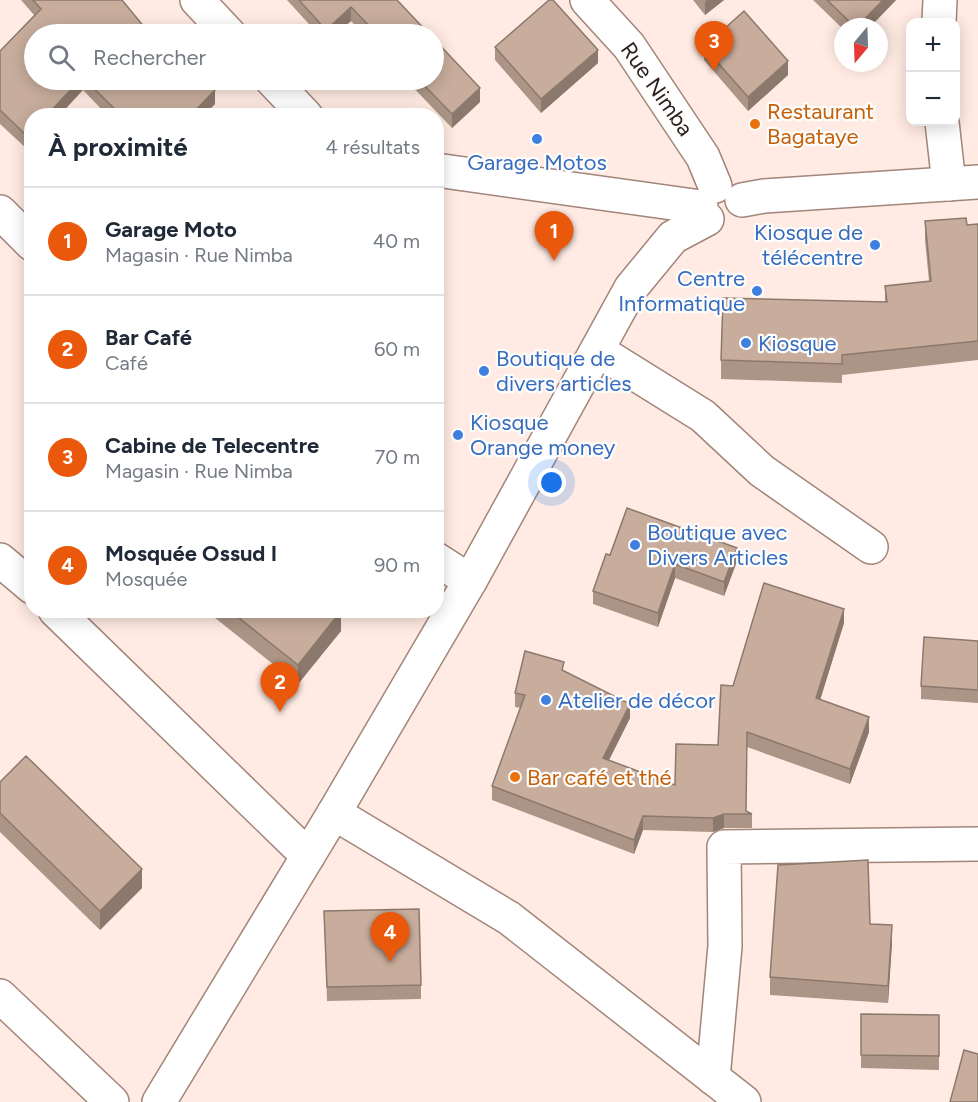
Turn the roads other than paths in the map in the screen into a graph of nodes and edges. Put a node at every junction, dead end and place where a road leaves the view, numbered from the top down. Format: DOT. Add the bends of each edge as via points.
graph roads {
  1 [pos="197,0"];
  2 [pos="587,0"];
  3 [pos="940,0"];
  4 [pos="939,18"];
  5 [pos="220,24"];
  6 [pos="281,90"];
  7 [pos="298,108"];
  8 [pos="943,126"];
  9 [pos="444,171"];
  10 [pos="963,183"];
  11 [pos="717,203"];
  12 [pos="0,212"];
  13 [pos="24,236"];
  14 [pos="597,350"];
  15 [pos="872,547"];
  16 [pos="0,560"];
  17 [pos="444,564"];
  18 [pos="24,580"];
  19 [pos="470,581"];
  20 [pos="64,618"];
  21 [pos="334,813"];
  22 [pos="978,844"];
  23 [pos="308,856"];
  24 [pos="0,996"];
  25 [pos="713,1078"];
  26 [pos="112,1102"];
  27 [pos="159,1102"];
  28 [pos="744,1102"];
  1 -- 5 [label="street"];
  2 -- 11 [label="street, Rue Nimba" via="629,46 703,157"];
  3 -- 4 [label="street"];
  6 -- 7 [label="street"];
  8 -- 10 [label="street"];
  9 -- 11 [label="street"];
  10 -- 11 [label="street"];
  11 -- 14 [label="street" via="673,237 631,288"];
  12 -- 13 [label="street"];
  14 -- 15 [label="street" via="703,416 762,471"];
  14 -- 19 [label="street"];
  16 -- 18 [label="street"];
  17 -- 19 [label="street"];
  19 -- 21 [label="street"];
  20 -- 23 [label="street"];
  21 -- 23 [label="street"];
  21 -- 25 [label="street" via="509,918"];
  22 -- 25 [label="street" via="724,847 724,946"];
  23 -- 27 [label="street"];
  24 -- 26 [label="street"];
  25 -- 28 [label="street"];
}
